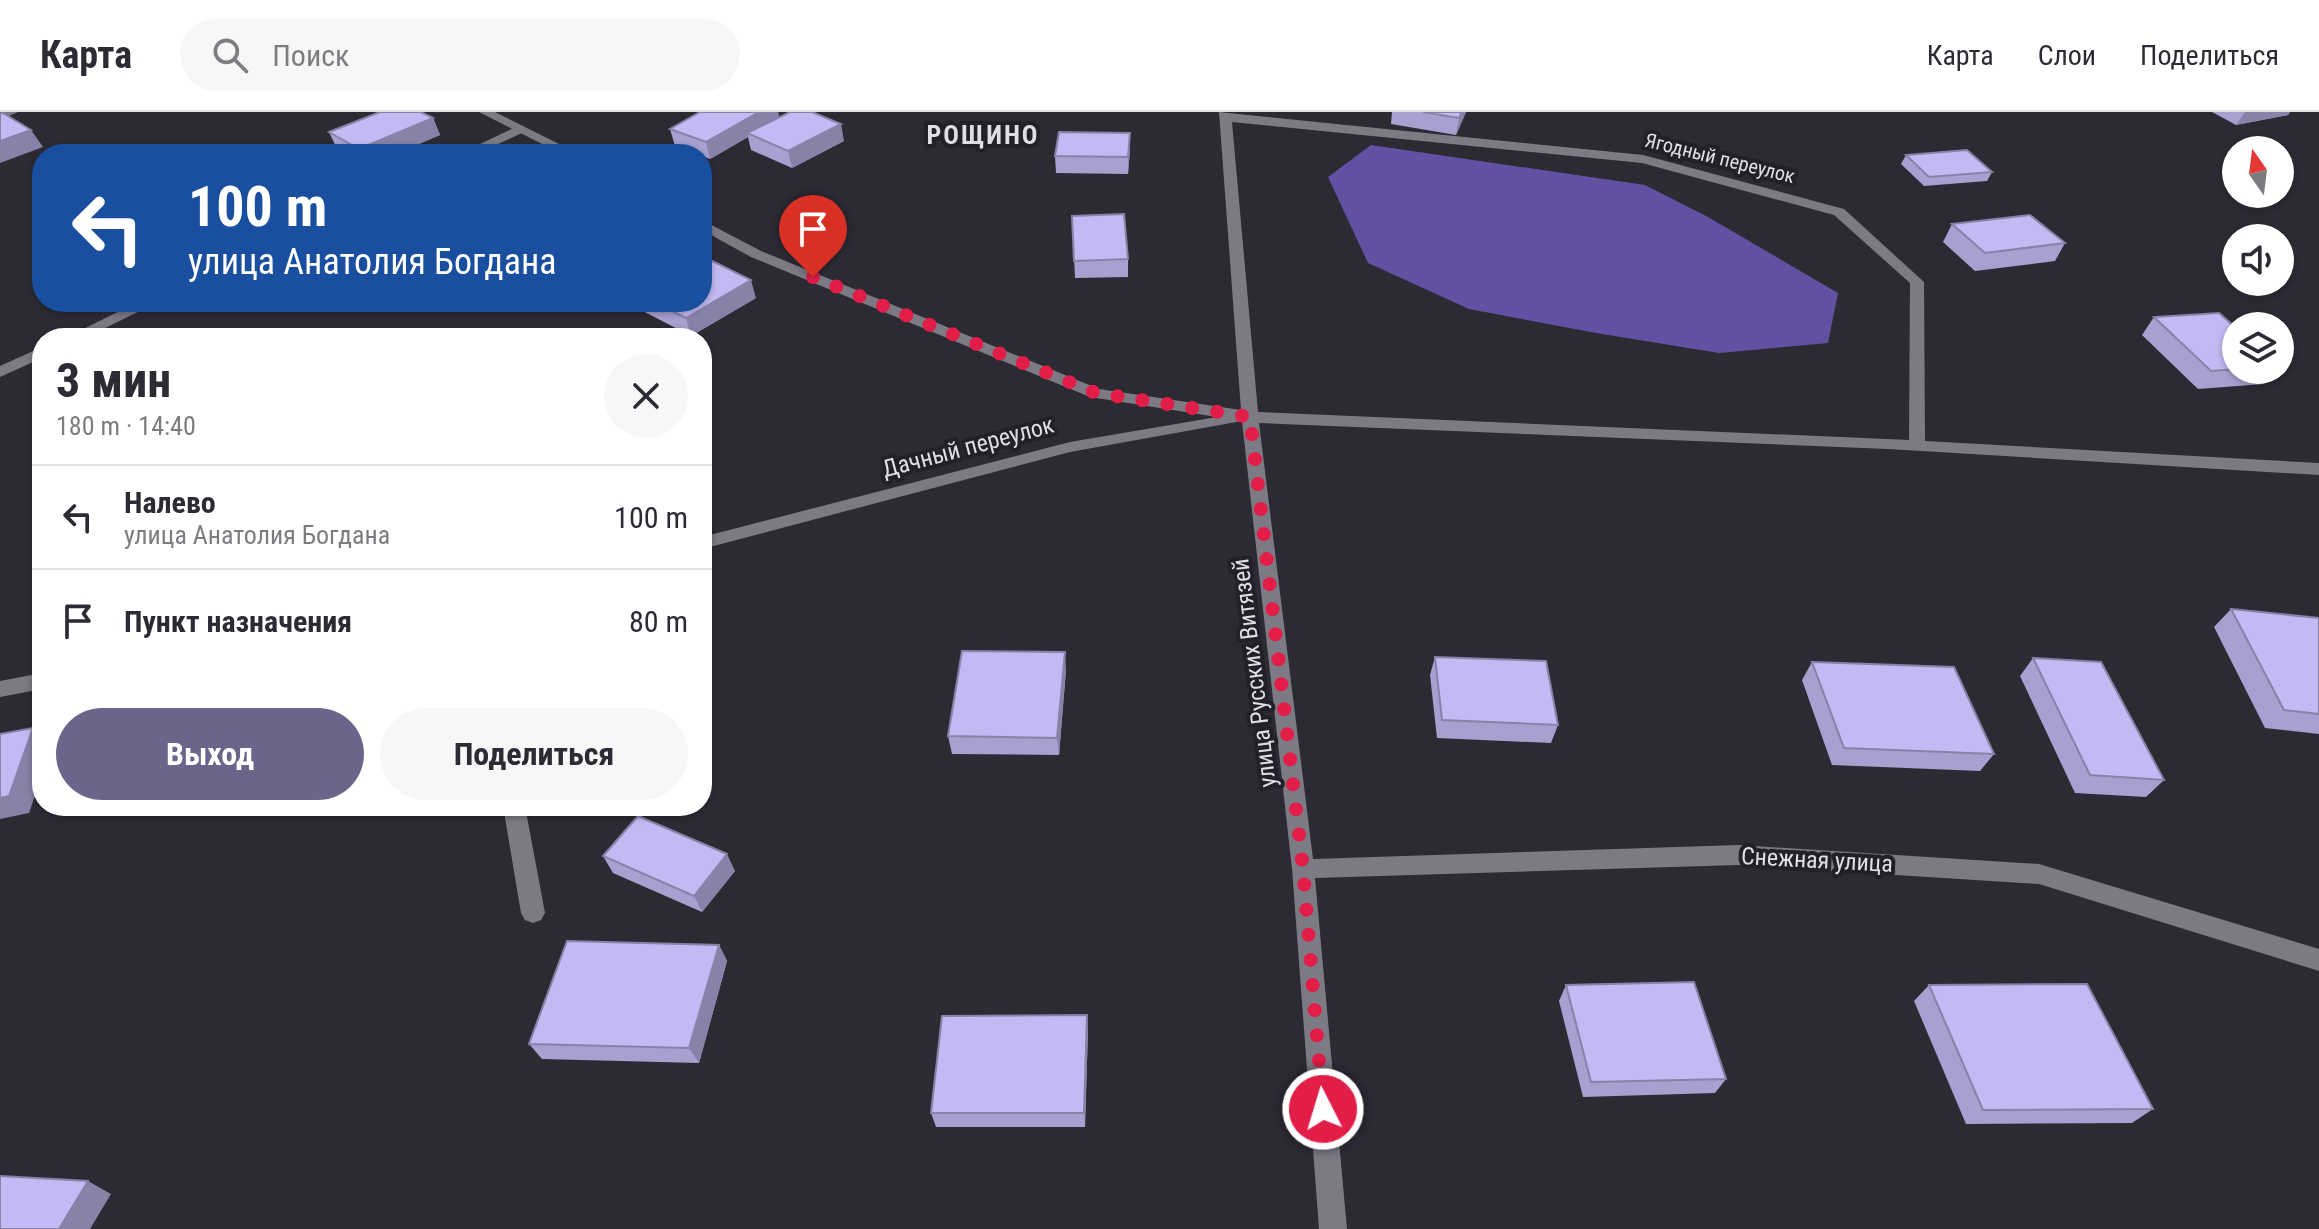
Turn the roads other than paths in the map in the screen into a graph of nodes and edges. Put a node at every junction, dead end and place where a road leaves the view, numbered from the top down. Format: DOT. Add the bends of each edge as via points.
graph roads {
  1 [pos="12,112"];
  2 [pos="485,112"];
  3 [pos="1226,115"];
  4 [pos="0,116"];
  5 [pos="520,129"];
  6 [pos="488,144"];
  7 [pos="551,144"];
  8 [pos="712,230"];
  9 [pos="129,312"];
  10 [pos="94,328"];
  11 [pos="32,357"];
  12 [pos="0,372"];
  13 [pos="1250,417"];
  14 [pos="1917,445"];
  15 [pos="2319,469"];
  16 [pos="712,540"];
  17 [pos="32,683"];
  18 [pos="0,689"];
  19 [pos="516,816"];
  20 [pos="1303,869"];
  21 [pos="533,913"];
  22 [pos="2319,960"];
  23 [pos="1333,1229"];
  1 -- 4 [label="street"];
  2 -- 5 [label="street"];
  3 -- 13 [label="street, улица Русских Витязей"];
  3 -- 14 [label="street, Ягодный переулок" via="1643,159 1839,212 1917,282"];
  5 -- 6 [label="street"];
  5 -- 7 [label="street"];
  8 -- 13 [label="street" via="756,254 1096,393"];
  9 -- 10 [label="street"];
  11 -- 12 [label="street"];
  13 -- 14 [label="street"];
  13 -- 16 [label="street, Дачный переулок" via="1070,447"];
  13 -- 20 [label="street, улица Русских Витязей"];
  14 -- 15 [label="street"];
  17 -- 18 [label="street"];
  19 -- 21 [label="street"];
  20 -- 22 [label="street, Снежная улица" via="1738,855 2039,874"];
  20 -- 23 [label="street, улица Русских Витязей"];
}
